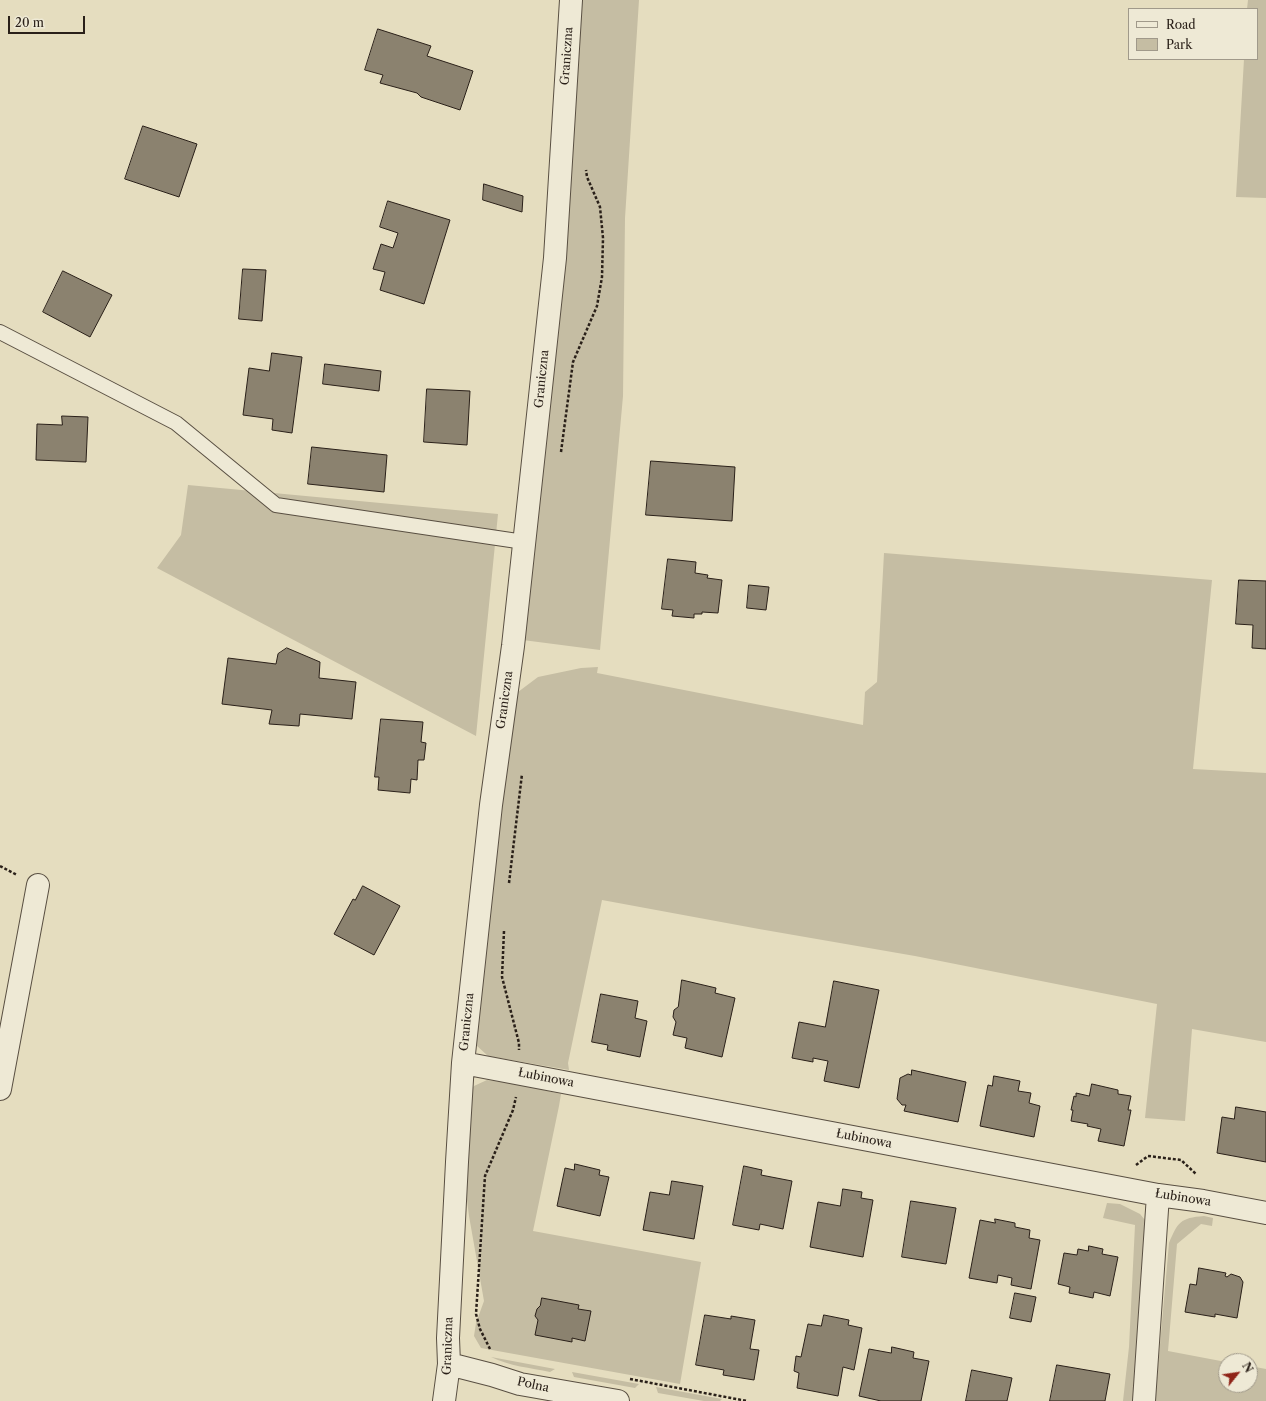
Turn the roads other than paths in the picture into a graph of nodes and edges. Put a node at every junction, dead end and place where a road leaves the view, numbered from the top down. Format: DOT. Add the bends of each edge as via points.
graph roads {
  1 [pos="571,0"];
  2 [pos="0,332"];
  3 [pos="524,542"];
  4 [pos="38,885"];
  5 [pos="463,1064"];
  6 [pos="0,1089"];
  7 [pos="1158,1195"];
  8 [pos="1266,1213"];
  9 [pos="449,1364"];
  10 [pos="444,1401"];
  11 [pos="618,1401"];
  12 [pos="1144,1401"];
  1 -- 3 [label="street, Graniczna" via="555,258"];
  2 -- 3 [label="lane" via="176,423 276,506"];
  3 -- 5 [label="street, Graniczna" via="513,646 491,805"];
  4 -- 6 [label="street"];
  5 -- 7 [label="street, Łubinowa"];
  5 -- 9 [label="street, Graniczna" via="448,1338"];
  7 -- 8 [label="street, Łubinowa"];
  7 -- 12 [label="street"];
  9 -- 10 [label="street, Graniczna"];
  9 -- 11 [label="street, Polna" via="520,1384"];
}
